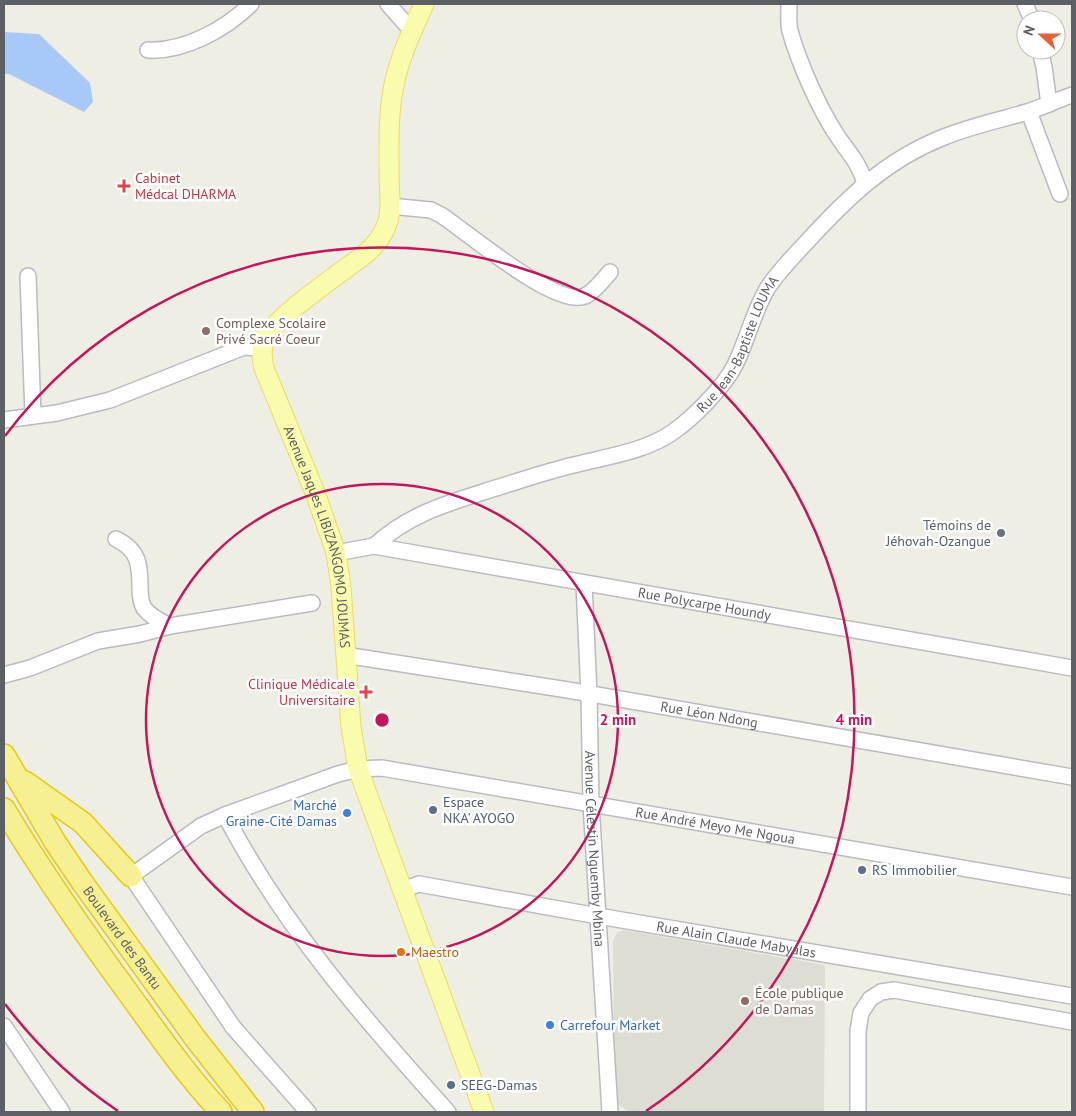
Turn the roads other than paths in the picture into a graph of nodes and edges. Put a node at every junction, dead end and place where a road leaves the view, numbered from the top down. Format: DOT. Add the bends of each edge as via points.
graph roads {
  1 [pos="251,4"];
  2 [pos="388,4"];
  3 [pos="424,4"];
  4 [pos="788,4"];
  5 [pos="412,31"];
  6 [pos="148,50"];
  7 [pos="1042,60"];
  8 [pos="1072,95"];
  9 [pos="1049,104"];
  10 [pos="1029,112"];
  11 [pos="865,184"];
  12 [pos="1060,194"];
  13 [pos="390,206"];
  14 [pos="610,272"];
  15 [pos="28,276"];
  16 [pos="263,348"];
  17 [pos="33,416"];
  18 [pos="4,420"];
  19 [pos="116,539"];
  20 [pos="374,546"];
  21 [pos="336,553"];
  22 [pos="584,584"];
  23 [pos="312,603"];
  24 [pos="170,626"];
  25 [pos="346,655"];
  26 [pos="1072,668"];
  27 [pos="4,675"];
  28 [pos="589,694"];
  29 [pos="4,755"];
  30 [pos="358,769"];
  31 [pos="1072,776"];
  32 [pos="18,778"];
  33 [pos="591,804"];
  34 [pos="4,809"];
  35 [pos="225,815"];
  36 [pos="131,876"];
  37 [pos="1072,887"];
  38 [pos="402,890"];
  39 [pos="598,916"];
  40 [pos="1072,996"];
  41 [pos="1072,1022"];
  42 [pos="4,1026"];
  43 [pos="62,1112"];
  44 [pos="221,1112"];
  45 [pos="253,1112"];
  46 [pos="308,1112"];
  47 [pos="448,1112"];
  48 [pos="484,1112"];
  49 [pos="610,1112"];
  50 [pos="858,1112"];
  1 -- 6 [label="street" via="211,34 160,50"];
  2 -- 5 [label="street"];
  3 -- 5 [label="main road"];
  4 -- 11 [label="street" via="790,29 802,64 829,121 862,171"];
  5 -- 13 [label="main road" via="393,91 389,135"];
  7 -- 9 [label="street"];
  8 -- 9 [label="street, Rue Jean-Baptiste LOUMA"];
  9 -- 10 [label="street, Rue Jean-Baptiste LOUMA"];
  10 -- 11 [label="street, Rue Jean-Baptiste LOUMA" via="964,129 934,141"];
  10 -- 12 [label="street"];
  11 -- 20 [label="street, Rue Jean-Baptiste LOUMA" via="848,198 774,279 728,376 717,391 673,432 619,454 446,503 401,525"];
  13 -- 14 [label="street" via="431,210 441,215 511,266 562,296 585,296"];
  13 -- 16 [label="main road" via="384,232 375,245 272,327"];
  15 -- 17 [label="street"];
  16 -- 17 [label="street" via="244,347 83,408"];
  16 -- 21 [label="main road, Avenue Jaques LIBIZANGOMO JOUMAS" via="264,368"];
  17 -- 18 [label="street"];
  19 -- 24 [label="street" via="126,544 137,557 144,607"];
  20 -- 21 [label="street, Rue Polycarpe Houndy"];
  20 -- 22 [label="street, Rue Polycarpe Houndy"];
  21 -- 25 [label="main road, Avenue Jaques LIBIZANGOMO JOUMAS"];
  22 -- 26 [label="street, Rue Polycarpe Houndy"];
  22 -- 28 [label="street, Avenue Célestin Nguemby Mbina"];
  23 -- 24 [label="street"];
  24 -- 27 [label="street" via="98,641"];
  25 -- 28 [label="street, Rue Léon Ndong"];
  25 -- 30 [label="main road, Avenue Jaques LIBIZANGOMO JOUMAS" via="351,727"];
  28 -- 31 [label="street, Rue Léon Ndong"];
  28 -- 33 [label="street, Avenue Célestin Nguemby Mbina"];
  29 -- 32 [label="highway, Boulevard des Bantu"];
  30 -- 33 [label="street, Rue André Meyo Me Ngoua" via="382,768"];
  30 -- 35 [label="street, Rue André Meyo Me Ngoua"];
  30 -- 38 [label="main road, Avenue Jaques LIBIZANGOMO JOUMAS"];
  32 -- 36 [label="highway" via="83,824"];
  32 -- 45 [label="highway, Boulevard des Bantu" via="82,882"];
  33 -- 37 [label="street, Rue André Meyo Me Ngoua"];
  33 -- 39 [label="street, Avenue Célestin Nguemby Mbina"];
  34 -- 44 [label="highway, Boulevard des Bantu" via="108,965 167,1046"];
  35 -- 36 [label="street, Rue André Meyo Me Ngoua" via="201,826"];
  35 -- 47 [label="street" via="310,950 350,1001"];
  36 -- 46 [label="street" via="233,1027"];
  38 -- 39 [label="street, Rue Alain Claude Mabyalas" via="419,884"];
  38 -- 48 [label="main road, Avenue Jaques LIBIZANGOMO JOUMAS"];
  39 -- 40 [label="street, Rue Alain Claude Mabyalas"];
  39 -- 49 [label="street, Avenue Célestin Nguemby Mbina"];
  41 -- 50 [label="street" via="894,990 881,992 870,999 861,1013"];
  42 -- 43 [label="street"];
}
